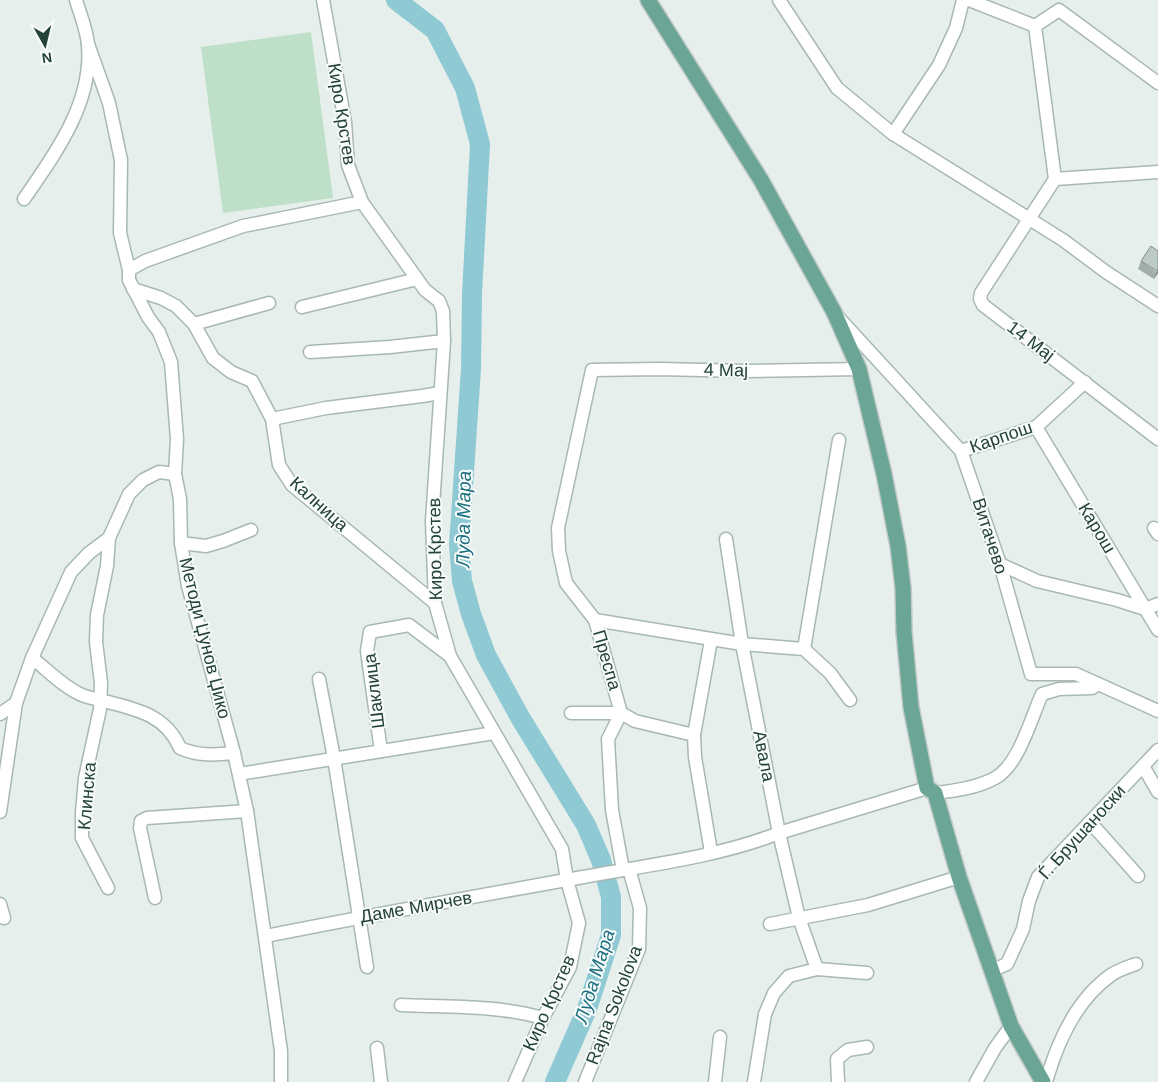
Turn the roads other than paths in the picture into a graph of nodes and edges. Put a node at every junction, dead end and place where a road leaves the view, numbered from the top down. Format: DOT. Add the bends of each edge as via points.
graph roads {
  1 [pos="76,0"];
  2 [pos="323,0"];
  3 [pos="648,0"];
  4 [pos="779,0"];
  5 [pos="963,0"];
  6 [pos="969,0"];
  7 [pos="1058,5"];
  8 [pos="1035,26"];
  9 [pos="88,44"];
  10 [pos="1158,83"];
  11 [pos="893,134"];
  12 [pos="1158,172"];
  13 [pos="1055,179"];
  14 [pos="24,199"];
  15 [pos="362,202"];
  16 [pos="1028,218"];
  17 [pos="129,270"];
  18 [pos="417,279"];
  19 [pos="133,289"];
  20 [pos="269,303"];
  21 [pos="1158,306"];
  22 [pos="302,308"];
  23 [pos="834,312"];
  24 [pos="194,324"];
  25 [pos="444,341"];
  26 [pos="310,352"];
  27 [pos="859,369"];
  28 [pos="592,370"];
  29 [pos="1084,382"];
  30 [pos="440,393"];
  31 [pos="272,418"];
  32 [pos="1036,426"];
  33 [pos="1158,439"];
  34 [pos="839,440"];
  35 [pos="961,451"];
  36 [pos="175,474"];
  37 [pos="251,530"];
  38 [pos="108,538"];
  39 [pos="726,539"];
  40 [pos="181,543"];
  41 [pos="1000,564"];
  42 [pos="435,602"];
  43 [pos="1158,604"];
  44 [pos="1145,609"];
  45 [pos="595,620"];
  46 [pos="1158,630"];
  47 [pos="711,640"];
  48 [pos="742,644"];
  49 [pos="804,649"];
  50 [pos="450,656"];
  51 [pos="32,658"];
  52 [pos="319,679"];
  53 [pos="1098,684"];
  54 [pos="100,700"];
  55 [pos="850,700"];
  56 [pos="16,704"];
  57 [pos="1158,711"];
  58 [pos="571,713"];
  59 [pos="621,713"];
  60 [pos="0,714"];
  61 [pos="494,733"];
  62 [pos="694,735"];
  63 [pos="1158,750"];
  64 [pos="381,751"];
  65 [pos="234,753"];
  66 [pos="334,758"];
  67 [pos="1143,766"];
  68 [pos="239,774"];
  69 [pos="931,790"];
  70 [pos="1158,792"];
  71 [pos="248,810"];
  72 [pos="0,812"];
  73 [pos="1090,822"];
  74 [pos="779,833"];
  75 [pos="711,852"];
  76 [pos="626,870"];
  77 [pos="1138,876"];
  78 [pos="959,877"];
  79 [pos="567,880"];
  80 [pos="108,888"];
  81 [pos="155,898"];
  82 [pos="0,904"];
  83 [pos="359,917"];
  84 [pos="4,918"];
  85 [pos="799,918"];
  86 [pos="770,924"];
  87 [pos="266,936"];
  88 [pos="1136,964"];
  89 [pos="367,967"];
  90 [pos="817,969"];
  91 [pos="991,971"];
  92 [pos="867,972"];
  93 [pos="402,1005"];
  94 [pos="543,1018"];
  95 [pos="1011,1026"];
  96 [pos="720,1037"];
  97 [pos="867,1047"];
  98 [pos="377,1048"];
  99 [pos="281,1082"];
  100 [pos="381,1082"];
  101 [pos="515,1082"];
  102 [pos="585,1082"];
  103 [pos="715,1082"];
  104 [pos="754,1082"];
  105 [pos="838,1082"];
  106 [pos="976,1082"];
  107 [pos="1045,1082"];
  1 -- 9 [label="street"];
  2 -- 15 [label="street, Киро Крстев" via="345,122 348,165"];
  3 -- 23 [label="main road" via="761,180"];
  4 -- 11 [label="street" via="836,88"];
  5 -- 11 [label="street" via="956,28 939,65"];
  6 -- 8 [label="street"];
  7 -- 8 [label="street"];
  7 -- 10 [label="street"];
  8 -- 13 [label="street"];
  9 -- 14 [label="street" via="87,74 77,111 55,154"];
  9 -- 17 [label="street, Методи Џунов Џико" via="110,103 121,160 120,233"];
  11 -- 16 [label="street"];
  12 -- 13 [label="street"];
  13 -- 16 [label="street"];
  15 -- 17 [label="street" via="243,226 145,260"];
  15 -- 18 [label="street, Киро Крстев"];
  16 -- 21 [label="street"];
  16 -- 29 [label="street, 14 Мај" via="980,293 980,299 983,305"];
  17 -- 19 [label="street, Методи Џунов Џико"];
  18 -- 22 [label="street"];
  18 -- 25 [label="street, Киро Крстев" via="439,302 443,311"];
  19 -- 24 [label="street, Калница" via="176,306"];
  19 -- 36 [label="street, Методи Џунов Џико" via="159,332 171,362 177,438"];
  20 -- 24 [label="street"];
  23 -- 27 [label="main road"];
  23 -- 35 [label="street, Витачево"];
  24 -- 31 [label="street, Калница" via="213,358 231,372 252,381"];
  25 -- 26 [label="street"];
  25 -- 30 [label="street, Киро Крстев"];
  27 -- 28 [label="street, 4 Мај"];
  27 -- 69 [label="main road" via="898,546 911,707"];
  28 -- 45 [label="street, Преспа" via="558,528 566,583"];
  29 -- 32 [label="street, Карпош"];
  29 -- 33 [label="street, 14 Мај"];
  30 -- 31 [label="street"];
  30 -- 42 [label="street, Киро Крстев" via="432,521"];
  31 -- 42 [label="street, Калница" via="279,465 292,485"];
  32 -- 35 [label="street, Карпош"];
  32 -- 44 [label="street, Карош"];
  34 -- 49 [label="street"];
  35 -- 41 [label="street, Витачево"];
  36 -- 38 [label="street" via="159,472 143,480 129,494"];
  36 -- 40 [label="street, Методи Џунов Џико" via="180,499"];
  37 -- 40 [label="street" via="206,546"];
  38 -- 51 [label="street" via="71,572"];
  38 -- 54 [label="street, Клинска" via="107,566 97,615"];
  39 -- 48 [label="street, Авала"];
  40 -- 65 [label="street, Методи Џунов Џико" via="188,586"];
  41 -- 44 [label="street" via="1037,581"];
  41 -- 53 [label="street, Витачево" via="1031,674 1076,674"];
  42 -- 50 [label="street, Киро Крстев"];
  43 -- 44 [label="street"];
  44 -- 46 [label="street, Карош"];
  45 -- 47 [label="street"];
  45 -- 59 [label="street, Преспа"];
  47 -- 48 [label="street"];
  47 -- 62 [label="street"];
  48 -- 49 [label="street"];
  48 -- 74 [label="street, Авала"];
  49 -- 55 [label="street" via="830,673"];
  50 -- 61 [label="street, Киро Крстев"];
  50 -- 64 [label="street, Шаклица" via="409,625 370,632 367,652"];
  51 -- 54 [label="street" via="66,687"];
  51 -- 56 [label="street"];
  52 -- 66 [label="street"];
  53 -- 57 [label="street, Витачево"];
  53 -- 69 [label="street, Даме Мирчев" via="1092,688 1042,694 1019,751 996,778 956,791"];
  54 -- 65 [label="street" via="138,709 163,723 175,735 180,748 191,753"];
  54 -- 80 [label="street, Клинска" via="85,778 82,838"];
  56 -- 60 [label="street"];
  56 -- 72 [label="street"];
  58 -- 59 [label="street"];
  59 -- 62 [label="street" via="635,721"];
  59 -- 76 [label="street, Преспа" via="608,739 612,810"];
  61 -- 64 [label="street"];
  61 -- 79 [label="street, Киро Крстев" via="562,849"];
  62 -- 75 [label="street" via="694,757"];
  63 -- 67 [label="street, Ѓ. Брушаноски"];
  64 -- 66 [label="street"];
  65 -- 68 [label="street, Методи Џунов Џико"];
  66 -- 68 [label="street"];
  66 -- 83 [label="street"];
  67 -- 70 [label="street"];
  67 -- 73 [label="street, Ѓ. Брушаноски"];
  68 -- 71 [label="street, Методи Џунов Џико"];
  69 -- 74 [label="street, Даме Мирчев"];
  69 -- 78 [label="main road"];
  71 -- 81 [label="street" via="141,821"];
  71 -- 87 [label="street, Методи Џунов Џико"];
  73 -- 77 [label="street"];
  73 -- 91 [label="street, Ѓ. Брушаноски" via="1038,877 1028,900 1023,929 1007,964"];
  74 -- 75 [label="street, Даме Мирчев"];
  74 -- 85 [label="street, Авала"];
  75 -- 76 [label="street, Даме Мирчев"];
  76 -- 79 [label="street, Даме Мирчев"];
  76 -- 102 [label="street, Rajna Sokolova" via="640,908 639,949"];
  78 -- 85 [label="street" via="868,905"];
  78 -- 91 [label="main road"];
  79 -- 83 [label="street, Даме Мирчев"];
  79 -- 94 [label="street, Киро Крстев" via="579,923 570,967"];
  82 -- 84 [label="street"];
  83 -- 87 [label="street, Даме Мирчев"];
  83 -- 89 [label="street"];
  85 -- 86 [label="street"];
  85 -- 90 [label="street, Авала"];
  87 -- 99 [label="street, Методи Џунов Џико" via="281,1051"];
  88 -- 107 [label="street" via="1112,975 1087,997 1071,1021"];
  90 -- 92 [label="street"];
  90 -- 104 [label="street" via="789,976 774,993 765,1014"];
  91 -- 95 [label="main road"];
  93 -- 94 [label="street" via="519,1012"];
  94 -- 101 [label="street, Киро Крстев"];
  95 -- 106 [label="street"];
  95 -- 107 [label="main road"];
  96 -- 103 [label="street"];
  97 -- 105 [label="street" via="848,1050 837,1059"];
  98 -- 100 [label="street"];
}
